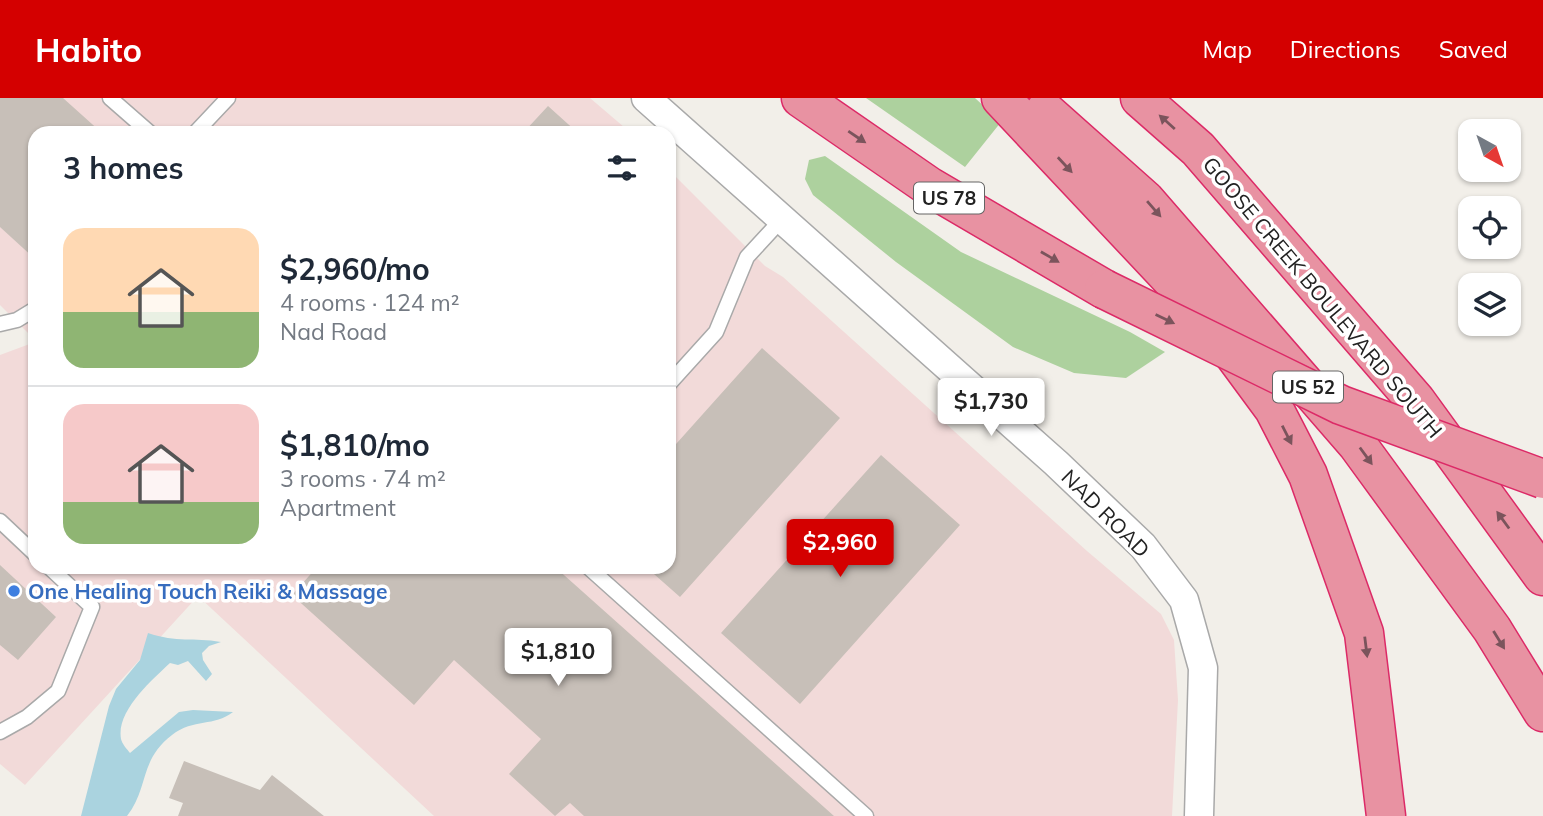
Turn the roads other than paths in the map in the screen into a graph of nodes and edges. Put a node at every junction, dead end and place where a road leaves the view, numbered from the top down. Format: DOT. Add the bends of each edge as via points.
graph roads {
  1 [pos="110,98"];
  2 [pos="228,98"];
  3 [pos="646,98"];
  4 [pos="801,98"];
  5 [pos="1001,98"];
  6 [pos="1030,98"];
  7 [pos="1140,98"];
  8 [pos="142,126"];
  9 [pos="202,126"];
  10 [pos="782,219"];
  11 [pos="28,313"];
  12 [pos="0,324"];
  13 [pos="676,376"];
  14 [pos="1543,479"];
  15 [pos="0,521"];
  16 [pos="28,547"];
  17 [pos="57,574"];
  18 [pos="596,574"];
  19 [pos="1543,576"];
  20 [pos="1543,712"];
  21 [pos="0,732"];
  22 [pos="866,816"];
  23 [pos="1199,816"];
  24 [pos="1386,816"];
  1 -- 8 [label="lane"];
  2 -- 9 [label="lane"];
  3 -- 10 [label="street, NAD ROAD"];
  4 -- 14 [label="highway, US 78, one-way, bridge" via="930,187 1104,289 1341,405"];
  5 -- 24 [label="highway, one-way" via="1204,314 1274,410 1308,475 1364,633"];
  6 -- 20 [label="highway, US 52, one-way" via="1145,200 1357,444 1492,629"];
  19 -- 7 [label="highway, GOOSE CREEK BOULEVARD SOUTH, one-way" via="1416,401 1198,149"];
  10 -- 13 [label="lane" via="747,257 716,332"];
  10 -- 23 [label="street, NAD ROAD" via="1056,463 1143,546 1184,600 1203,668"];
  11 -- 12 [label="lane"];
  15 -- 16 [label="lane"];
  17 -- 21 [label="lane" via="92,607 58,691"];
  18 -- 22 [label="lane"];
}
